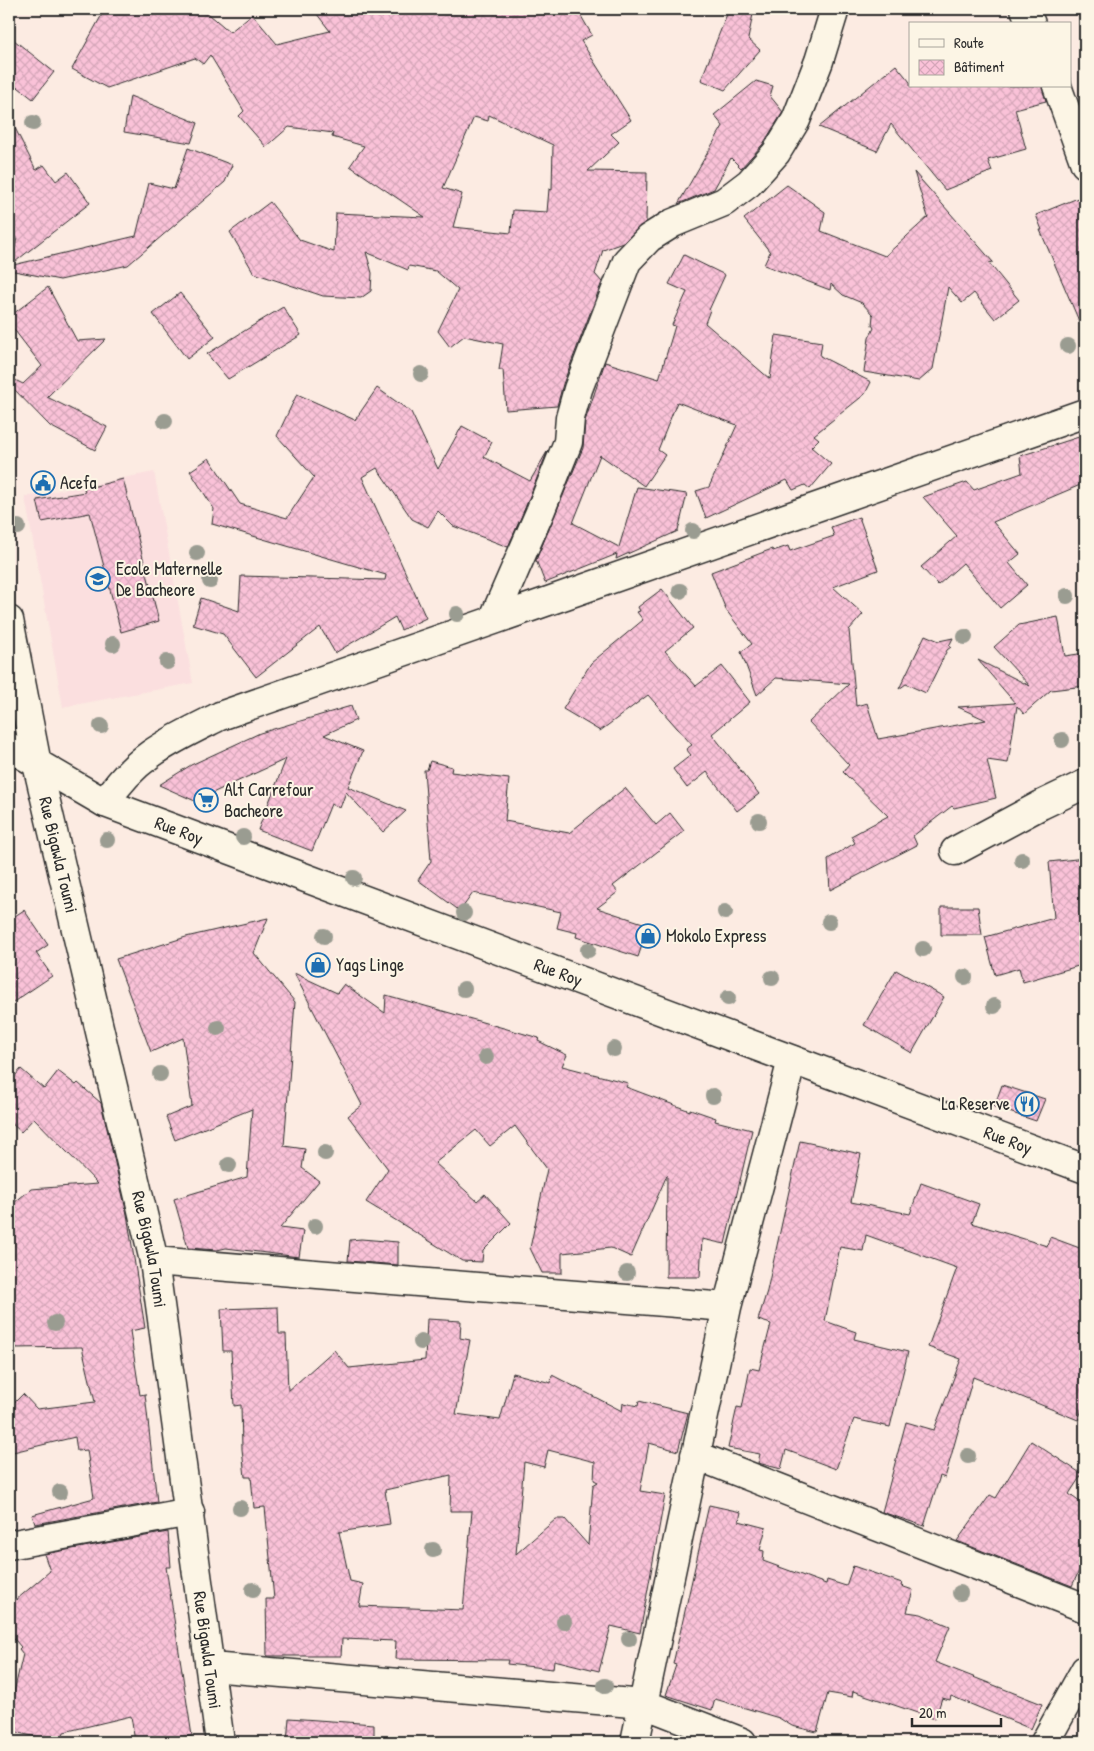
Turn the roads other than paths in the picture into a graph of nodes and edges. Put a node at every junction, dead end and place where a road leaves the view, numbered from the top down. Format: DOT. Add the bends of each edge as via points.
graph roads {
  1 [pos="835,9"];
  2 [pos="1025,9"];
  3 [pos="1030,22"];
  4 [pos="1068,94"];
  5 [pos="1085,164"];
  6 [pos="1085,413"];
  7 [pos="9,620"];
  8 [pos="493,620"];
  9 [pos="9,747"];
  10 [pos="37,764"];
  11 [pos="1085,784"];
  12 [pos="104,804"];
  13 [pos="955,851"];
  14 [pos="792,1060"];
  15 [pos="1085,1168"];
  16 [pos="154,1261"];
  17 [pos="727,1308"];
  18 [pos="695,1455"];
  19 [pos="190,1512"];
  20 [pos="9,1546"];
  21 [pos="1085,1608"];
  22 [pos="211,1667"];
  23 [pos="1085,1670"];
  24 [pos="644,1704"];
  25 [pos="220,1742"];
  26 [pos="635,1742"];
  27 [pos="742,1742"];
  28 [pos="1045,1742"];
  1 -- 8 [label="street" via="799,112 776,153 750,182 724,202 673,223 650,238 627,261 578,390 570,418 568,442"];
  2 -- 3 [label="street"];
  4 -- 5 [label="street"];
  6 -- 8 [label="street"];
  7 -- 10 [label="street, Rue Bigawla Toumi"];
  8 -- 12 [label="street" via="220,716 161,745 134,766"];
  9 -- 10 [label="street, Rue Roy"];
  10 -- 12 [label="street, Rue Roy"];
  10 -- 16 [label="street, Rue Bigawla Toumi"];
  11 -- 13 [label="street"];
  12 -- 14 [label="street, Rue Roy"];
  14 -- 15 [label="street, Rue Roy"];
  14 -- 17 [label="street"];
  16 -- 17 [label="street"];
  16 -- 19 [label="street, Rue Bigawla Toumi"];
  17 -- 18 [label="street"];
  18 -- 21 [label="street"];
  18 -- 24 [label="street"];
  19 -- 20 [label="street"];
  19 -- 22 [label="street, Rue Bigawla Toumi"];
  22 -- 24 [label="street"];
  22 -- 25 [label="street, Rue Bigawla Toumi"];
  23 -- 28 [label="street"];
  24 -- 26 [label="street"];
  24 -- 27 [label="street"];
}
